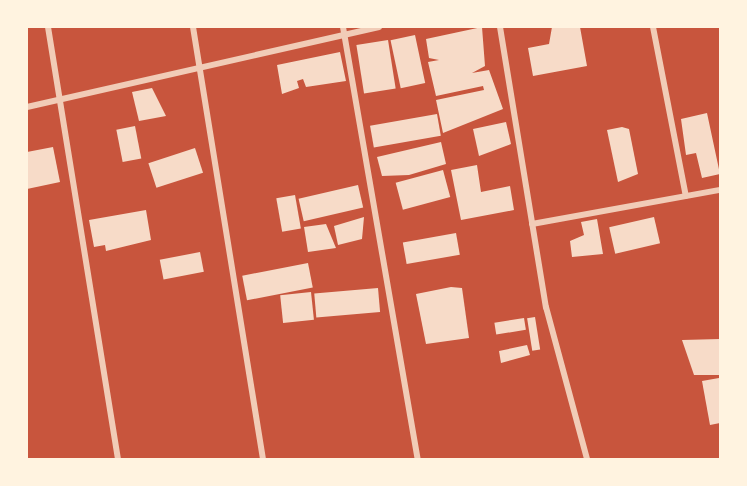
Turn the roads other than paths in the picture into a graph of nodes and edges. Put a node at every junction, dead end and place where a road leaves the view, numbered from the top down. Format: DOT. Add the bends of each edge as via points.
graph roads {
  1 [pos="48,27"];
  2 [pos="193,27"];
  3 [pos="343,27"];
  4 [pos="379,27"];
  5 [pos="500,27"];
  6 [pos="652,27"];
  7 [pos="344,37"];
  8 [pos="200,70"];
  9 [pos="60,100"];
  10 [pos="27,107"];
  11 [pos="720,190"];
  12 [pos="686,196"];
  13 [pos="532,224"];
  14 [pos="118,459"];
  15 [pos="264,459"];
  16 [pos="418,459"];
  17 [pos="587,459"];
  1 -- 9 [label="street"];
  2 -- 8 [label="street"];
  3 -- 7 [label="street"];
  4 -- 7 [label="street"];
  5 -- 13 [label="street"];
  6 -- 12 [label="street"];
  7 -- 8 [label="street"];
  7 -- 16 [label="street"];
  8 -- 9 [label="street"];
  8 -- 15 [label="street"];
  9 -- 10 [label="street"];
  9 -- 14 [label="street"];
  11 -- 12 [label="street"];
  12 -- 13 [label="street"];
  13 -- 17 [label="street" via="546,307"];
}
